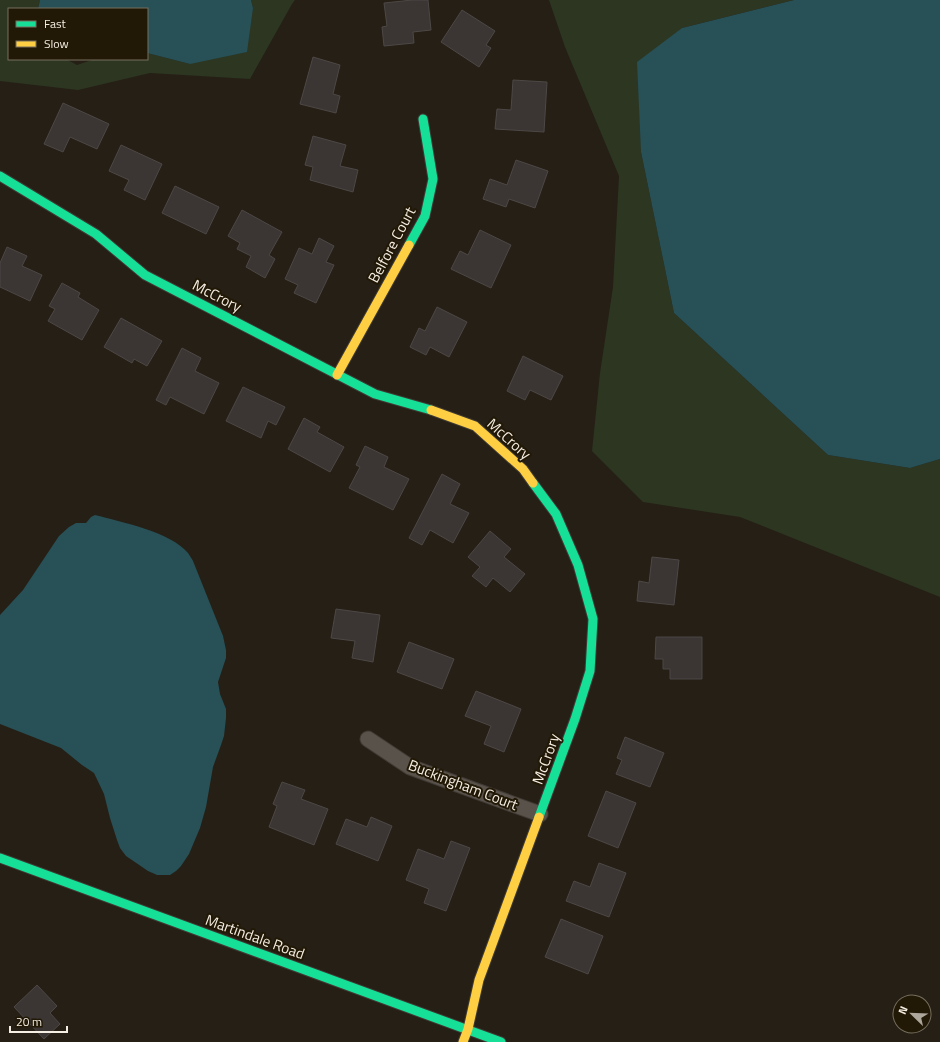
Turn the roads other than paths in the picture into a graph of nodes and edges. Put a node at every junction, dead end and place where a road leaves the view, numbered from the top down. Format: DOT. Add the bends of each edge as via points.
graph roads {
  1 [pos="423,118"];
  2 [pos="0,176"];
  3 [pos="337,375"];
  4 [pos="368,739"];
  5 [pos="540,814"];
  6 [pos="0,858"];
  7 [pos="468,1029"];
  8 [pos="462,1042"];
  9 [pos="502,1042"];
  1 -- 3 [label="street, Belfore Court" via="434,179 425,216"];
  2 -- 3 [label="street, McCrory" via="96,234 145,275"];
  3 -- 5 [label="street, McCrory" via="375,394 427,408 475,426 523,470 556,514 578,565 593,619 590,671"];
  4 -- 5 [label="street, Buckingham Court" via="410,767"];
  5 -- 7 [label="street, McCrory" via="479,980"];
  6 -- 7 [label="street, Martindale Road"];
  7 -- 8 [label="street, McCrory"];
  7 -- 9 [label="street, Martindale Road"];
}
